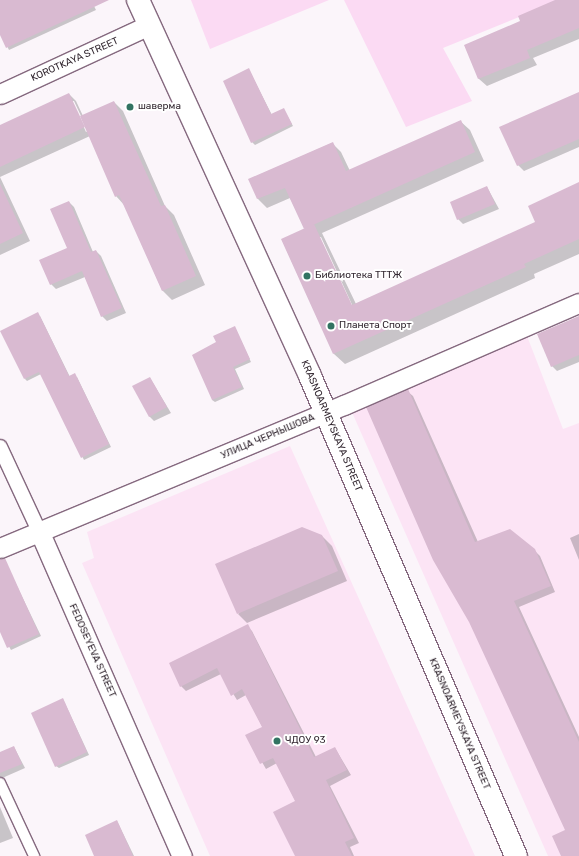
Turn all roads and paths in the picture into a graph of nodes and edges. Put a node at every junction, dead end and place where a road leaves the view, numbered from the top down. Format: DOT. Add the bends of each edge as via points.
graph roads {
  1 [pos="138,0"];
  2 [pos="149,25"];
  3 [pos="0,94"];
  4 [pos="579,303"];
  5 [pos="324,413"];
  6 [pos="0,446"];
  7 [pos="40,533"];
  8 [pos="0,548"];
  9 [pos="0,783"];
  10 [pos="34,856"];
  11 [pos="182,856"];
  12 [pos="516,856"];
  1 -- 2 [label="street, KRASNOARMEYSKAYA STREET"];
  2 -- 3 [label="street, KOROTKAYA STREET"];
  2 -- 5 [label="street, KRASNOARMEYSKAYA STREET" via="310,376"];
  4 -- 5 [label="street, УЛИЦА ЧЕРНЫШОВА"];
  5 -- 7 [label="street, УЛИЦА ЧЕРНЫШОВА"];
  5 -- 12 [label="street, KRASNOARMEYSKAYA STREET"];
  6 -- 7 [label="street, FEDOSEYEVA STREET"];
  7 -- 8 [label="street, УЛИЦА ЧЕРНЫШОВА"];
  7 -- 11 [label="street, FEDOSEYEVA STREET"];
  9 -- 10 [label="lane"];
}
